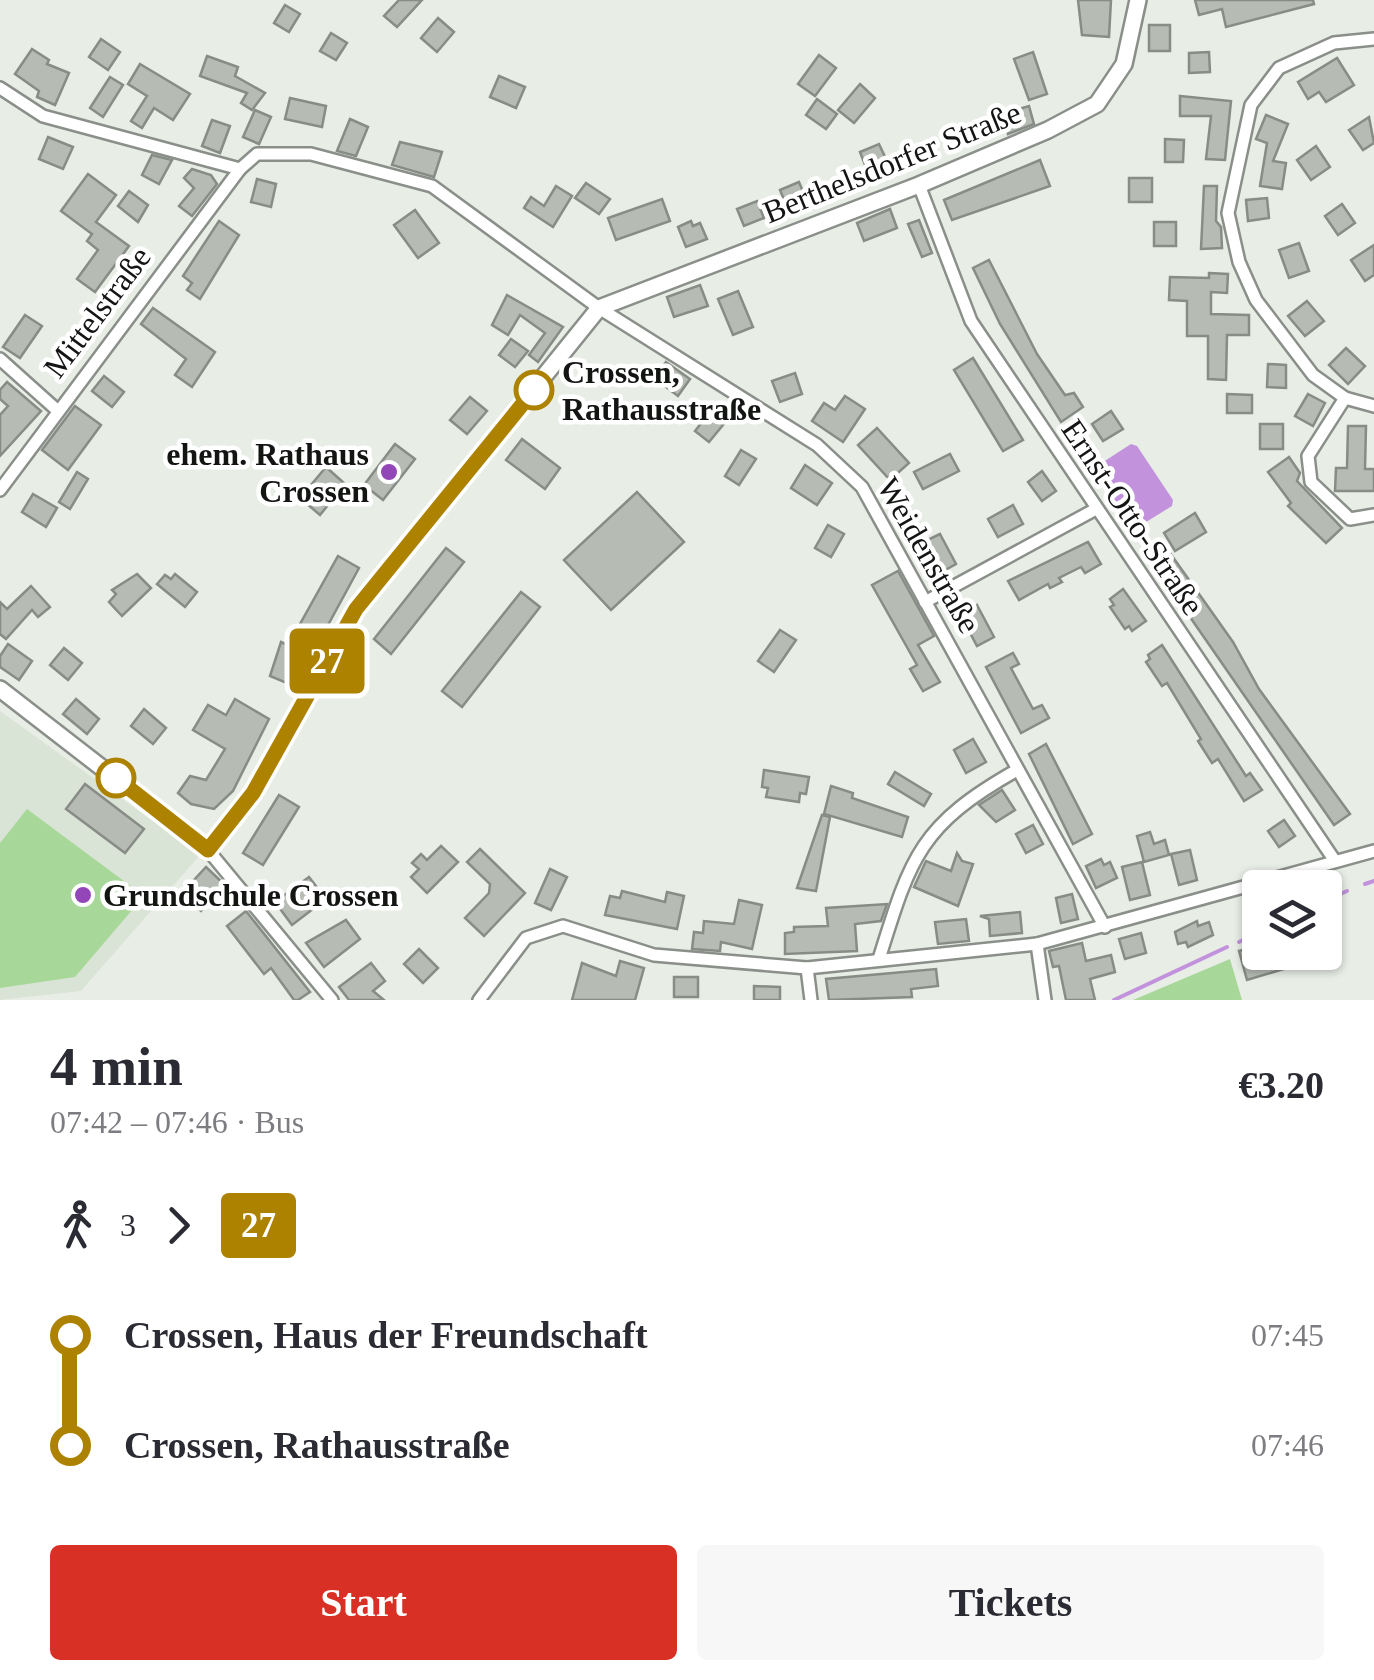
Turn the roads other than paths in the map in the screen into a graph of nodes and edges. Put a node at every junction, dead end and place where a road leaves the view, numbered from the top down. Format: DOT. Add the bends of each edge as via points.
graph roads {
  1 [pos="1138,0"];
  2 [pos="1374,38"];
  3 [pos="0,88"];
  4 [pos="240,169"];
  5 [pos="919,185"];
  6 [pos="599,308"];
  7 [pos="0,359"];
  8 [pos="1345,398"];
  9 [pos="1374,406"];
  10 [pos="58,411"];
  11 [pos="0,490"];
  12 [pos="1096,509"];
  13 [pos="1374,516"];
  14 [pos="925,602"];
  15 [pos="0,689"];
  16 [pos="1018,770"];
  17 [pos="208,850"];
  18 [pos="1374,851"];
  19 [pos="1334,861"];
  20 [pos="1105,927"];
  21 [pos="1037,944"];
  22 [pos="879,959"];
  23 [pos="808,968"];
  24 [pos="332,1000"];
  25 [pos="479,1000"];
  26 [pos="811,1000"];
  27 [pos="1046,1000"];
  1 -- 5 [label="street, Berthelsdorfer Straße" via="1124,64 1097,104"];
  2 -- 8 [label="street" via="1334,43 1279,68 1251,106 1228,213 1256,300 1313,375"];
  3 -- 4 [label="street" via="43,116"];
  4 -- 6 [label="street, Weidenstraße" via="257,154 311,154 432,186"];
  4 -- 10 [label="street, Mittelstraße"];
  5 -- 6 [label="street, Berthelsdorfer Straße"];
  5 -- 12 [label="street, Ernst-Otto-Straße" via="972,321"];
  6 -- 14 [label="street, Weidenstraße" via="816,445 862,487"];
  6 -- 17 [label="street" via="356,609 253,793"];
  7 -- 10 [label="street"];
  8 -- 9 [label="street"];
  8 -- 13 [label="street" via="1308,456 1311,482 1350,518"];
  10 -- 11 [label="street, Mittelstraße"];
  12 -- 14 [label="street"];
  12 -- 19 [label="street, Ernst-Otto-Straße"];
  14 -- 16 [label="street, Weidenstraße"];
  15 -- 17 [label="street"];
  16 -- 20 [label="street, Weidenstraße"];
  16 -- 22 [label="street" via="961,805 922,844"];
  17 -- 24 [label="street"];
  18 -- 19 [label="street"];
  19 -- 20 [label="street"];
  20 -- 21 [label="street"];
  21 -- 22 [label="street"];
  21 -- 27 [label="street"];
  22 -- 23 [label="street"];
  23 -- 25 [label="street" via="654,955 563,926 526,938"];
  23 -- 26 [label="street"];
}
